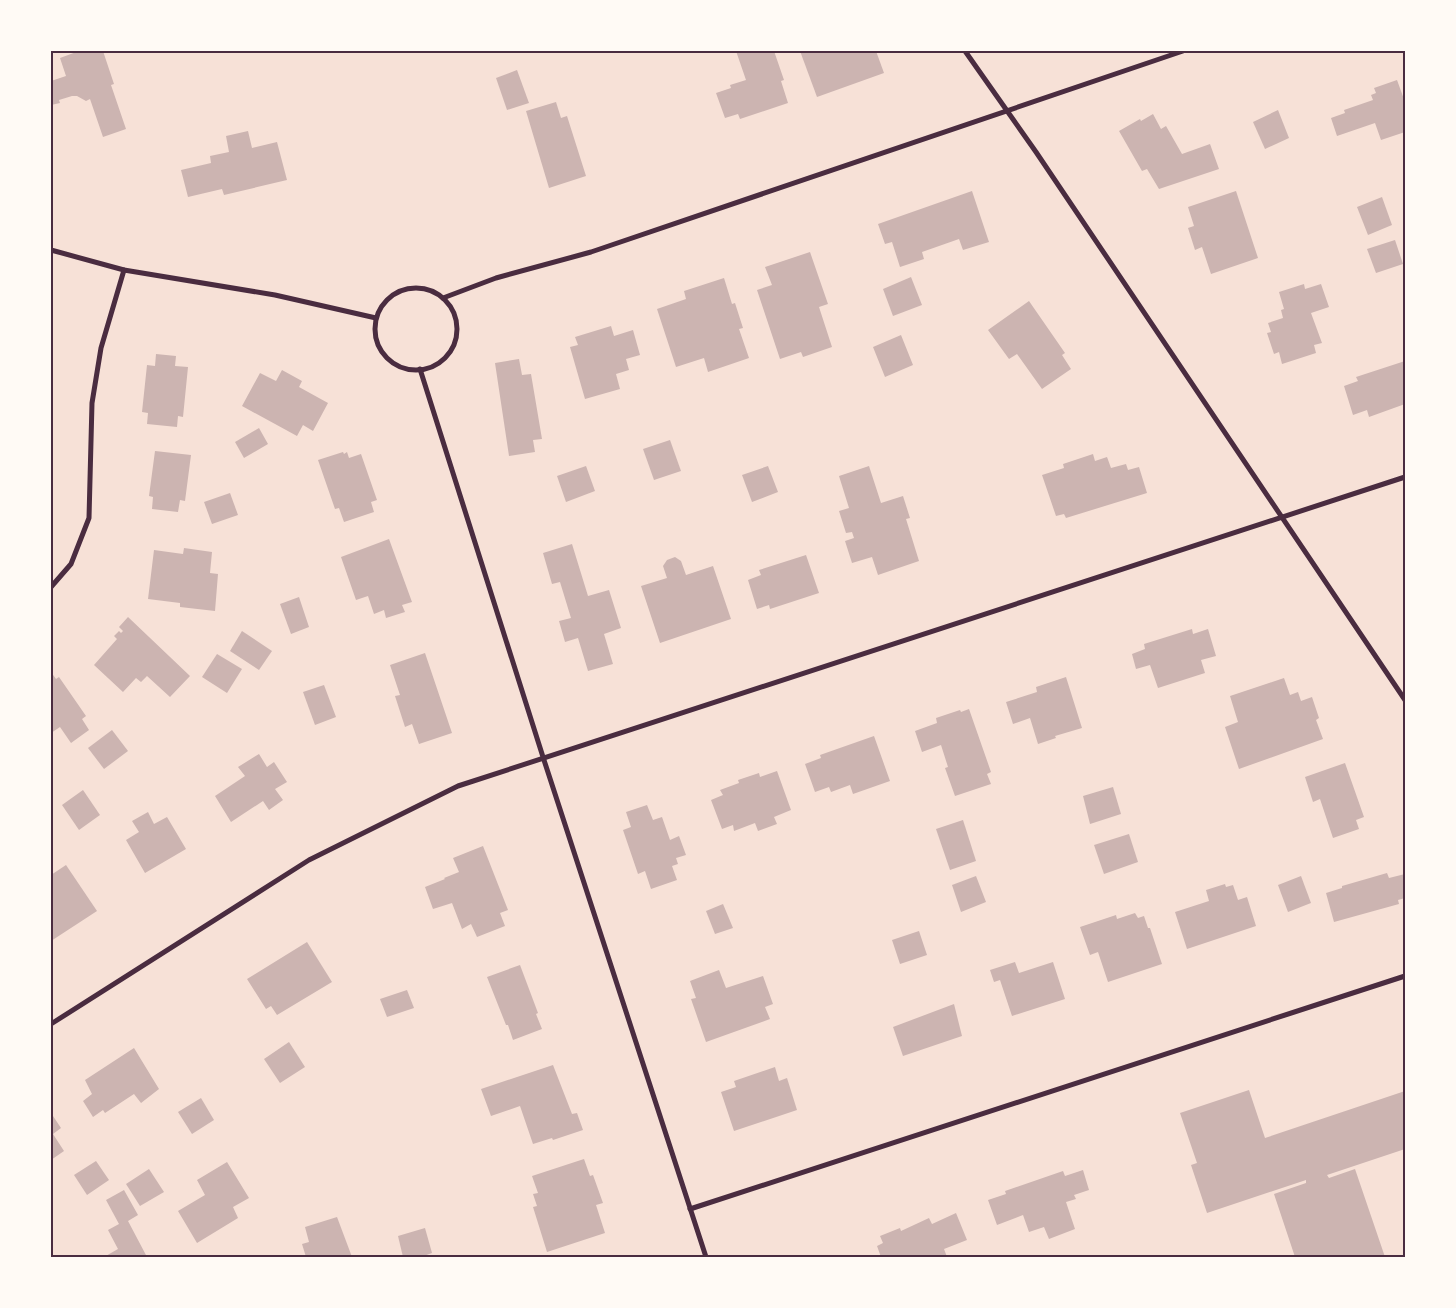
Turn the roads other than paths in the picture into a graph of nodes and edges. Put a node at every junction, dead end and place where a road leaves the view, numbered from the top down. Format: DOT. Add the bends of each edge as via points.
graph roads {
  1 [pos="965,51"];
  2 [pos="1182,51"];
  3 [pos="1008,110"];
  4 [pos="51,250"];
  5 [pos="124,270"];
  6 [pos="443,298"];
  7 [pos="376,318"];
  8 [pos="420,370"];
  9 [pos="1405,477"];
  10 [pos="1283,517"];
  11 [pos="51,586"];
  12 [pos="1405,700"];
  13 [pos="542,757"];
  14 [pos="1405,976"];
  15 [pos="51,1024"];
  16 [pos="690,1210"];
  17 [pos="706,1257"];
  1 -- 3 [label="street"];
  2 -- 3 [label="street"];
  3 -- 6 [label="street" via="591,252 496,278"];
  3 -- 10 [label="street"];
  4 -- 5 [label="street"];
  5 -- 7 [label="street" via="275,295"];
  5 -- 11 [label="street" via="101,348 92,402 89,518 71,564"];
  6 -- 7 [label="street" via="422,288 396,292 384,303"];
  6 -- 8 [label="street" via="456,322 451,349 442,360"];
  7 -- 8 [label="street" via="375,332 383,354 396,364"];
  8 -- 13 [label="street"];
  9 -- 10 [label="street"];
  10 -- 12 [label="street"];
  10 -- 13 [label="street"];
  13 -- 15 [label="street" via="458,786 309,860"];
  13 -- 16 [label="street"];
  14 -- 16 [label="street"];
  16 -- 17 [label="street"];
}
